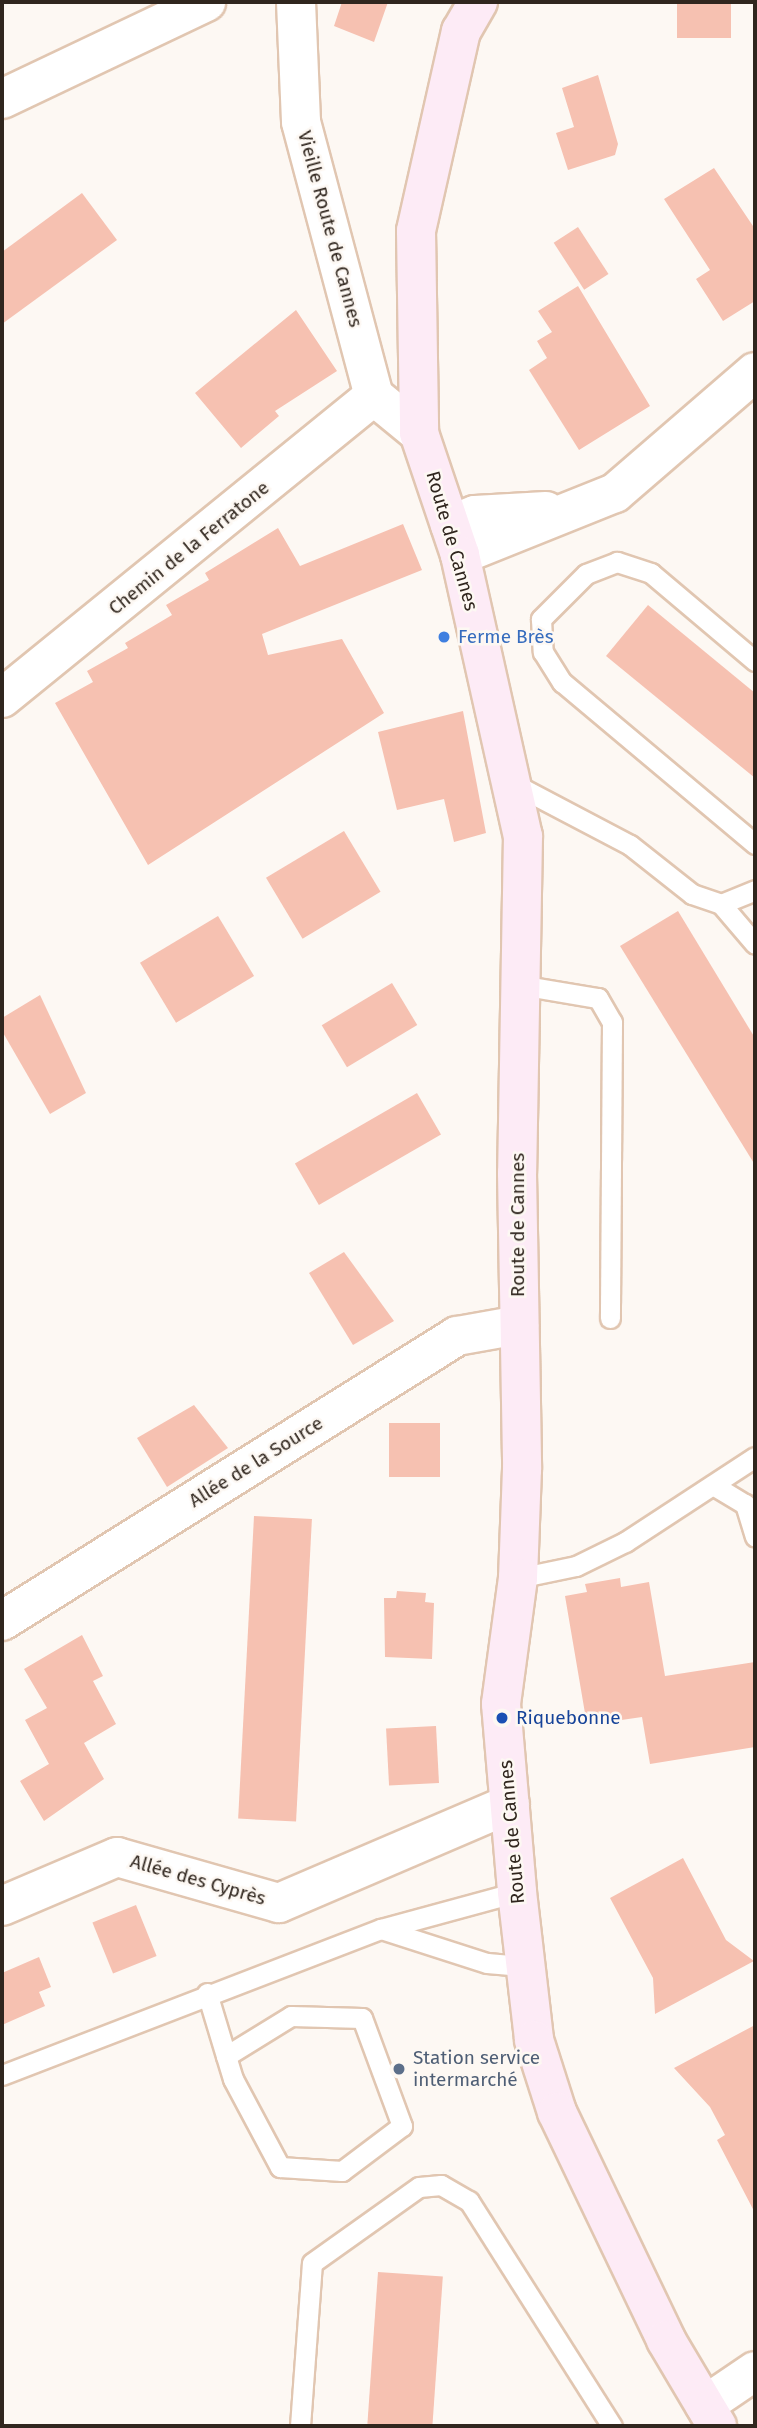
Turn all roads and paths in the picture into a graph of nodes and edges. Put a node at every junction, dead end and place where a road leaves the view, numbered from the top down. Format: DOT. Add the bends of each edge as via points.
graph roads {
  1 [pos="206,2"];
  2 [pos="296,2"];
  3 [pos="478,2"];
  4 [pos="2,99"];
  5 [pos="755,372"];
  6 [pos="374,396"];
  7 [pos="419,433"];
  8 [pos="455,540"];
  9 [pos="755,661"];
  10 [pos="2,698"];
  11 [pos="511,783"];
  12 [pos="755,844"];
  13 [pos="755,890"];
  14 [pos="722,904"];
  15 [pos="755,944"];
  16 [pos="520,985"];
  17 [pos="610,1318"];
  18 [pos="519,1325"];
  19 [pos="755,1457"];
  20 [pos="713,1485"];
  21 [pos="755,1536"];
  22 [pos="518,1578"];
  23 [pos="2,1621"];
  24 [pos="510,1804"];
  25 [pos="517,1892"];
  26 [pos="2,1906"];
  27 [pos="381,1928"];
  28 [pos="525,1966"];
  29 [pos="207,1993"];
  30 [pos="226,2056"];
  31 [pos="2,2075"];
  32 [pos="755,2371"];
  33 [pos="711,2415"];
  34 [pos="300,2426"];
  35 [pos="612,2426"];
  1 -- 4 [label="street"];
  2 -- 6 [label="street, Vieille Route de Cannes" via="301,122"];
  3 -- 7 [label="main road, Route de Cannes" via="461,31 416,231"];
  5 -- 8 [label="street" via="615,493 576,509 475,515"];
  6 -- 7 [label="street"];
  6 -- 10 [label="street, Chemin de la Ferratone"];
  7 -- 8 [label="main road, Route de Cannes"];
  8 -- 11 [label="main road, Route de Cannes"];
  9 -- 12 [label="lane" via="651,573 617,562 586,573 541,619 544,653 562,682"];
  11 -- 14 [label="lane" via="630,845 692,894"];
  11 -- 16 [label="main road, Route de Cannes" via="523,836"];
  13 -- 14 [label="lane"];
  14 -- 15 [label="lane"];
  16 -- 17 [label="lane" via="598,998 612,1022"];
  16 -- 18 [label="main road, Route de Cannes"];
  18 -- 22 [label="main road, Route de Cannes"];
  18 -- 23 [label="street, Allée de la Source" via="457,1336"];
  19 -- 20 [label="lane"];
  20 -- 21 [label="lane" via="745,1504"];
  20 -- 22 [label="lane" via="576,1566"];
  22 -- 24 [label="main road, Route de Cannes" via="501,1703"];
  24 -- 25 [label="main road, Route de Cannes"];
  24 -- 26 [label="street, Allée des Cyprès" via="279,1903 117,1857"];
  25 -- 27 [label="lane"];
  25 -- 28 [label="main road, Route de Cannes"];
  27 -- 28 [label="lane" via="487,1963"];
  27 -- 29 [label="lane"];
  28 -- 33 [label="main road, Route de Cannes" via="534,2040 557,2112 666,2340"];
  29 -- 30 [label="lane"];
  29 -- 31 [label="lane"];
  30 -- 30 [label="lane" via="279,2168 342,2171 402,2126 362,2018 291,2016"];
  32 -- 33 [label="street"];
  34 -- 35 [label="lane" via="312,2263 419,2187 441,2185 469,2201"];
}
